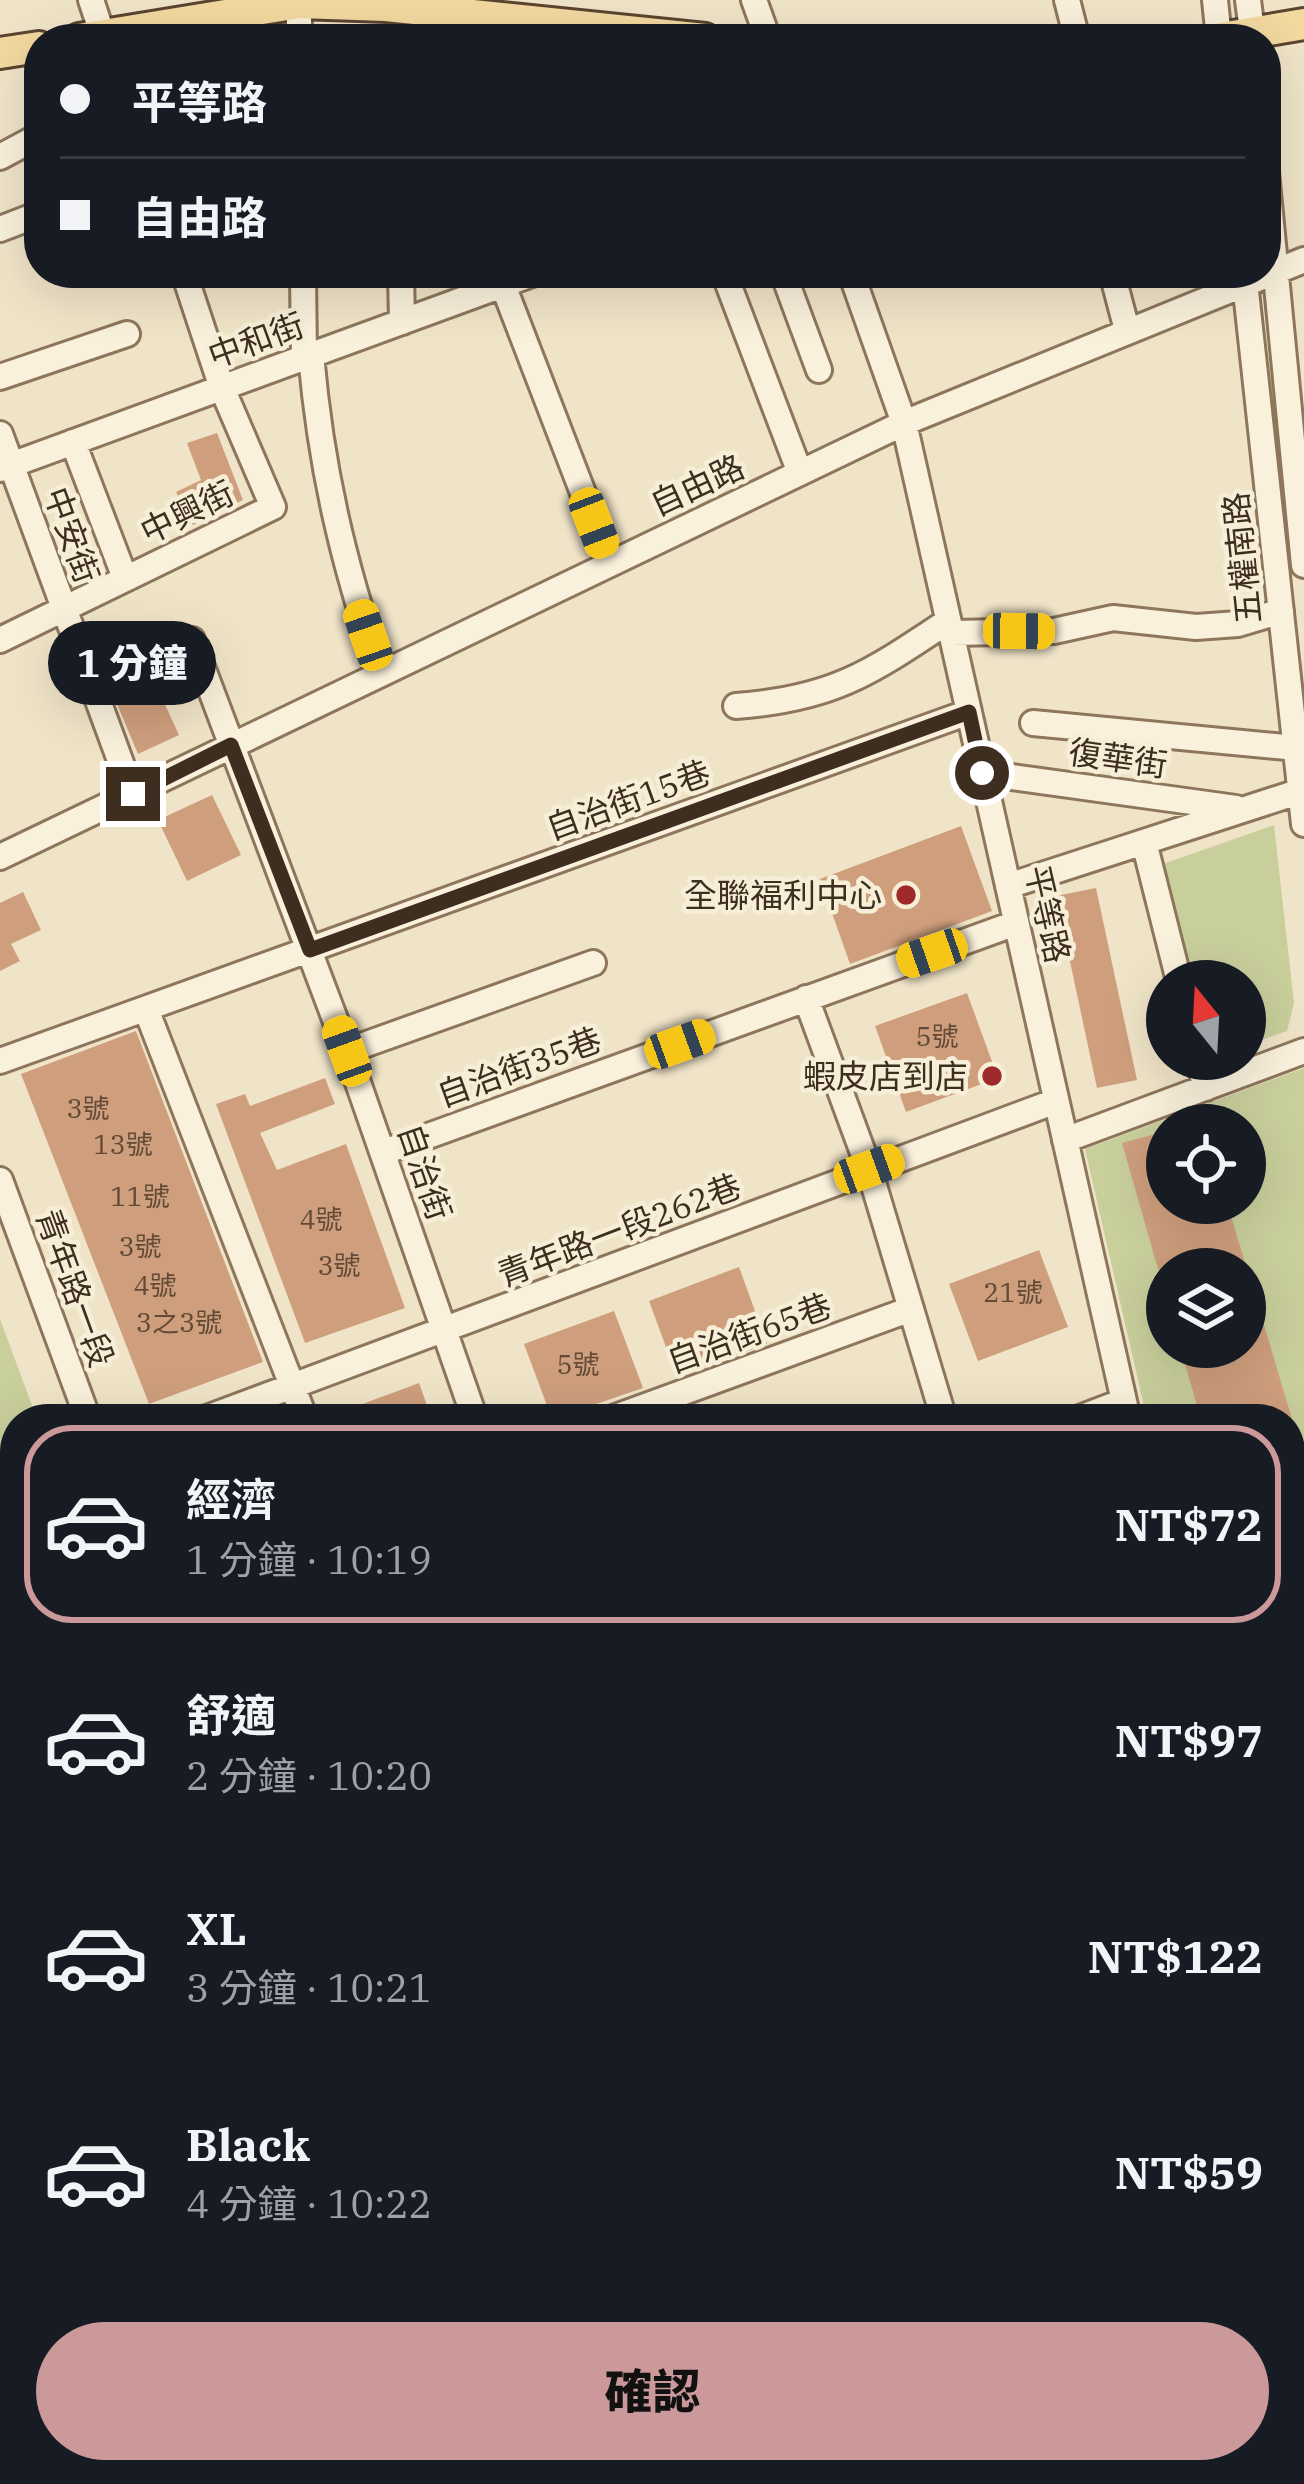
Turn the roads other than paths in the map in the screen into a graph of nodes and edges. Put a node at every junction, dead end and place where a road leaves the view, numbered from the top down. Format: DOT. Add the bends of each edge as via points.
graph roads {
  1 [pos="299,3"];
  2 [pos="223,7"];
  3 [pos="153,24"];
  4 [pos="560,24"];
  5 [pos="189,288"];
  6 [pos="304,288"];
  7 [pos="401,288"];
  8 [pos="494,288"];
  9 [pos="503,288"];
  10 [pos="730,288"];
  11 [pos="789,288"];
  12 [pos="855,288"];
  13 [pos="1116,288"];
  14 [pos="1223,288"];
  15 [pos="1245,288"];
  16 [pos="1278,288"];
  17 [pos="402,322"];
  18 [pos="1126,330"];
  19 [pos="127,334"];
  20 [pos="308,356"];
  21 [pos="819,370"];
  22 [pos="0,377"];
  23 [pos="223,388"];
  24 [pos="904,424"];
  25 [pos="0,434"];
  26 [pos="73,442"];
  27 [pos="6,467"];
  28 [pos="800,473"];
  29 [pos="610,563"];
  30 [pos="1304,565"];
  31 [pos="125,578"];
  32 [pos="64,608"];
  33 [pos="1281,611"];
  34 [pos="950,627"];
  35 [pos="0,640"];
  36 [pos="192,640"];
  37 [pos="380,671"];
  38 [pos="736,706"];
  39 [pos="969,712"];
  40 [pos="1034,723"];
  41 [pos="231,745"];
  42 [pos="1296,748"];
  43 [pos="982,773"];
  44 [pos="1302,790"];
  45 [pos="133,794"];
  46 [pos="1244,809"];
  47 [pos="1304,824"];
  48 [pos="1144,842"];
  49 [pos="0,857"];
  50 [pos="1008,886"];
  51 [pos="1016,923"];
  52 [pos="310,950"];
  53 [pos="1174,960"];
  54 [pos="593,963"];
  55 [pos="806,998"];
  56 [pos="146,1009"];
  57 [pos="347,1051"];
  58 [pos="1304,1051"];
  59 [pos="0,1061"];
  60 [pos="1204,1080"];
  61 [pos="1206,1088"];
  62 [pos="1056,1101"];
  63 [pos="1065,1140"];
  64 [pos="384,1152"];
  65 [pos="869,1169"];
  66 [pos="0,1180"];
  67 [pos="911,1309"];
  68 [pos="444,1332"];
  69 [pos="292,1386"];
  70 [pos="82,1404"];
  71 [pos="244,1404"];
  72 [pos="299,1404"];
  73 [pos="470,1404"];
  74 [pos="651,1404"];
  75 [pos="940,1404"];
  76 [pos="1125,1404"];
  1 -- 2 [label="main road"];
  1 -- 4 [label="main road"];
  2 -- 3 [label="main road"];
  5 -- 23 [label="street"];
  6 -- 20 [label="street"];
  7 -- 17 [label="street"];
  8 -- 17 [label="street, 中和街"];
  9 -- 29 [label="street"];
  10 -- 28 [label="street"];
  11 -- 21 [label="street"];
  12 -- 24 [label="street, 平等路"];
  13 -- 18 [label="street"];
  14 -- 18 [label="street, 自由路"];
  15 -- 33 [label="street, 五權南路"];
  16 -- 30 [label="street, 五權南路"];
  17 -- 20 [label="street, 中和街"];
  18 -- 24 [label="street, 自由路"];
  19 -- 22 [label="street"];
  20 -- 23 [label="street, 中和街"];
  20 -- 37 [label="street" via="326,489"];
  23 -- 26 [label="street, 中和街"];
  23 -- 31 [label="street, 中興街" via="273,507"];
  24 -- 28 [label="street, 自由路"];
  24 -- 34 [label="street, 平等路"];
  25 -- 27 [label="street, 中安街"];
  26 -- 27 [label="street, 中和街"];
  26 -- 31 [label="street"];
  27 -- 32 [label="street, 中安街"];
  28 -- 29 [label="street, 自由路"];
  29 -- 37 [label="street, 自由路"];
  31 -- 32 [label="street, 中興街"];
  32 -- 35 [label="street, 中興街"];
  32 -- 45 [label="street, 中安街"];
  33 -- 34 [label="street" via="1196,627 1113,618 1054,632"];
  33 -- 42 [label="street, 五權南路"];
  34 -- 38 [label="street" via="818,696"];
  34 -- 39 [label="street, 平等路"];
  36 -- 41 [label="street, 自治街"];
  37 -- 41 [label="street, 自由路"];
  39 -- 43 [label="street, 平等路"];
  39 -- 52 [label="street, 自治街15巷"];
  40 -- 42 [label="street"];
  41 -- 45 [label="street, 自由路"];
  41 -- 52 [label="street, 自治街"];
  42 -- 44 [label="street, 五權南路"];
  43 -- 46 [label="street, 復華街"];
  43 -- 50 [label="street, 平等路"];
  44 -- 46 [label="street, 復華街"];
  44 -- 47 [label="street, 五權南路"];
  45 -- 49 [label="street, 自由路"];
  46 -- 48 [label="street, 復華街"];
  48 -- 50 [label="street, 復華街"];
  48 -- 53 [label="street"];
  50 -- 51 [label="street, 平等路"];
  51 -- 55 [label="street, 自治街35巷"];
  51 -- 62 [label="street, 平等路"];
  52 -- 56 [label="street, 自治街15巷"];
  52 -- 57 [label="street, 自治街"];
  54 -- 57 [label="street"];
  55 -- 64 [label="street, 自治街35巷"];
  55 -- 65 [label="street"];
  56 -- 59 [label="street, 自治街15巷"];
  56 -- 69 [label="street"];
  57 -- 64 [label="street, 自治街"];
  58 -- 61 [label="street"];
  60 -- 61 [label="street"];
  61 -- 63 [label="street"];
  62 -- 63 [label="street, 平等路"];
  62 -- 65 [label="street, 青年路一段262巷"];
  63 -- 76 [label="street, 平等路"];
  64 -- 68 [label="street, 自治街"];
  65 -- 67 [label="street"];
  65 -- 68 [label="street, 青年路一段262巷"];
  66 -- 70 [label="street, 青年路一段"];
  67 -- 74 [label="street, 自治街65巷"];
  67 -- 75 [label="street"];
  68 -- 69 [label="street, 青年路一段262巷"];
  68 -- 73 [label="street, 自治街"];
  69 -- 71 [label="street, 青年路一段262巷"];
  69 -- 72 [label="street"];
}
